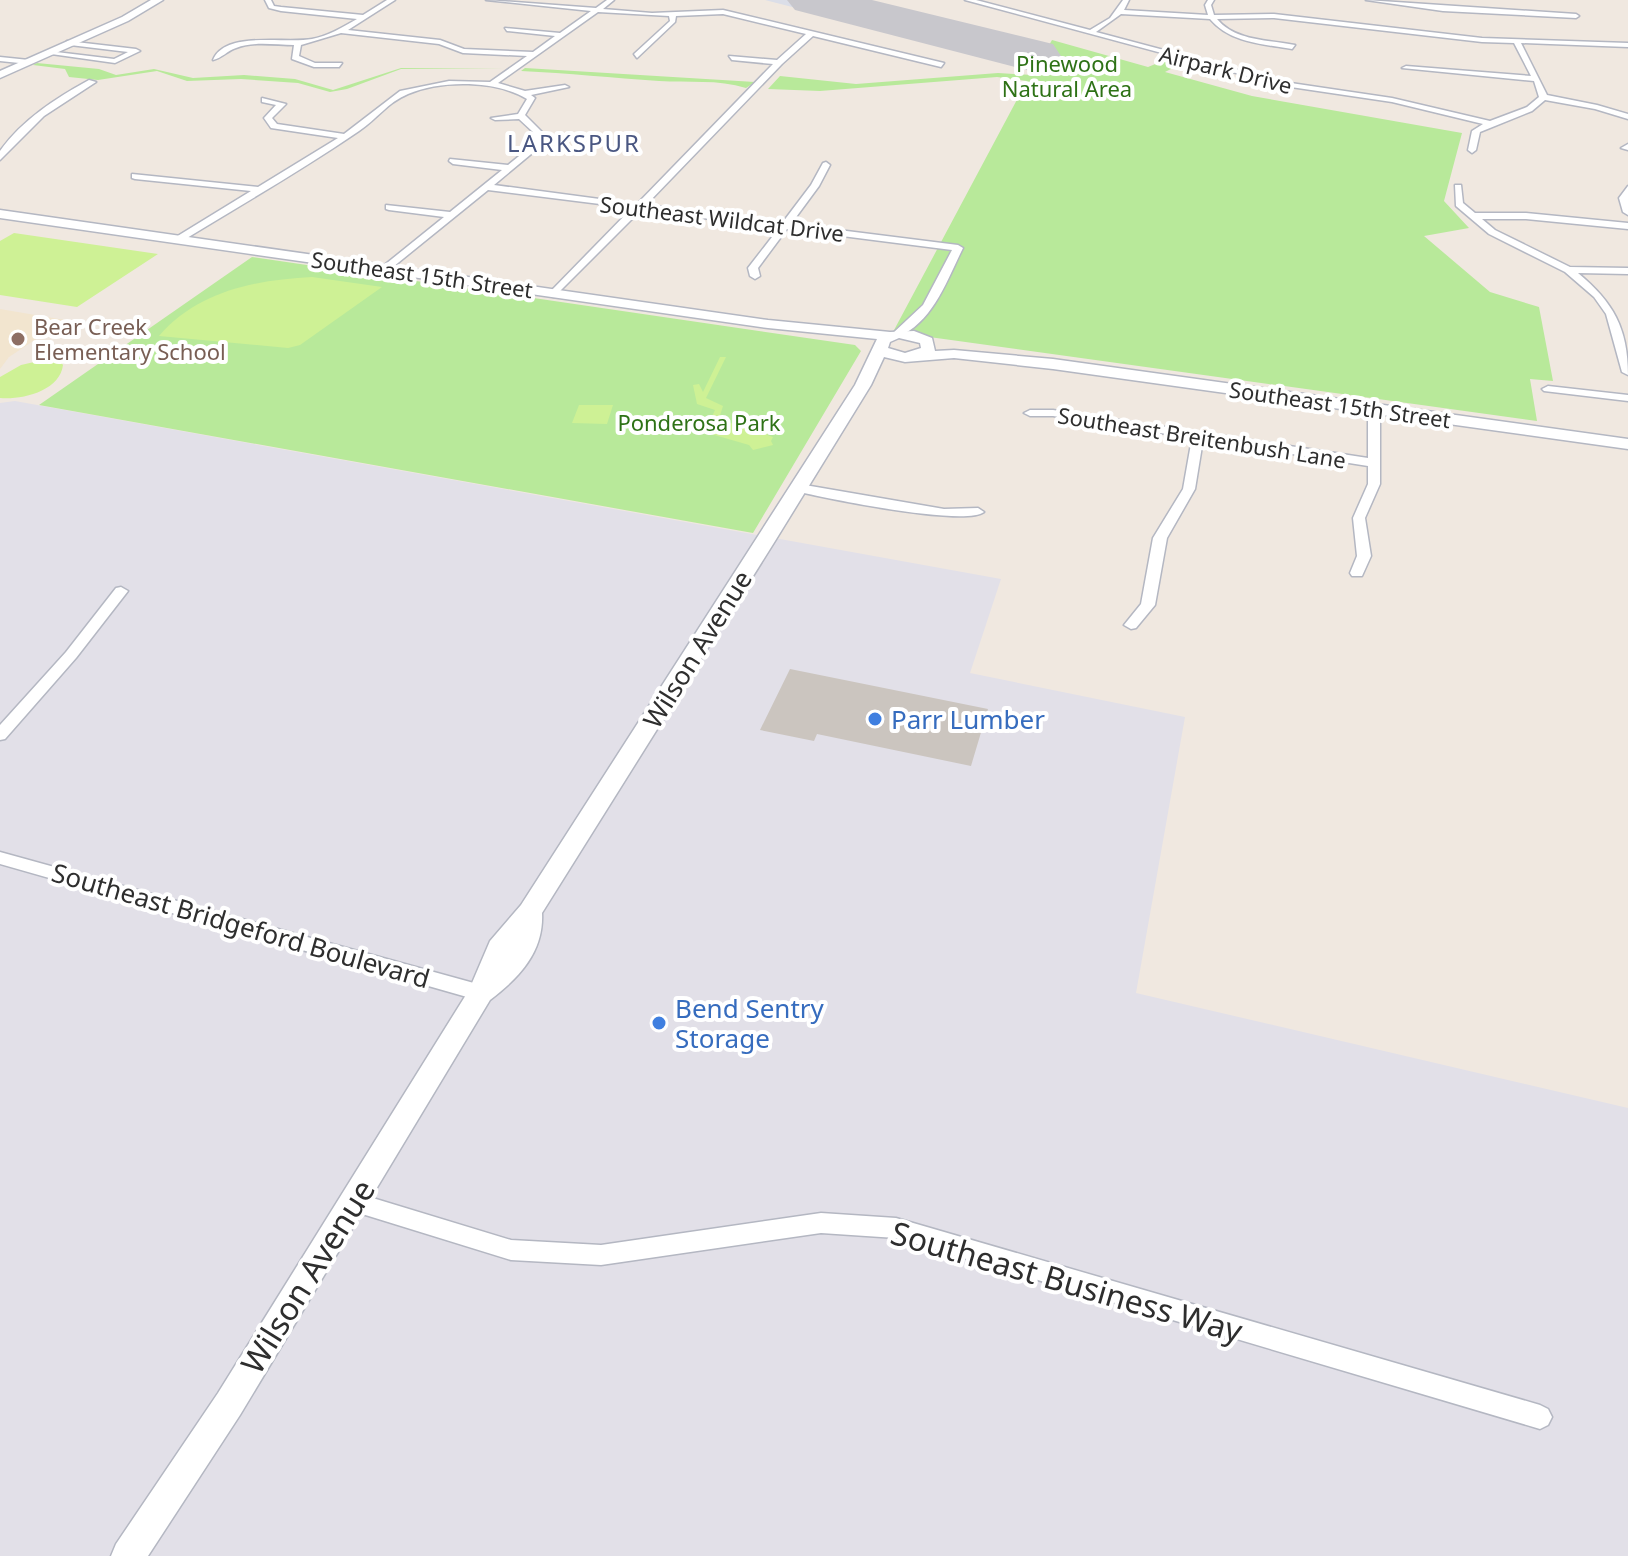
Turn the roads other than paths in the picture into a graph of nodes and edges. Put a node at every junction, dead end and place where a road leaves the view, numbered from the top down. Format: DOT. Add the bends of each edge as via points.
graph roads {
  1 [pos="158,0"];
  2 [pos="268,0"];
  3 [pos="392,0"];
  4 [pos="489,0"];
  5 [pos="611,0"];
  6 [pos="968,0"];
  7 [pos="1126,0"];
  8 [pos="1211,0"];
  9 [pos="1369,0"];
  10 [pos="702,1"];
  11 [pos="1024,6"];
  12 [pos="1443,9"];
  13 [pos="597,10"];
  14 [pos="704,11"];
  15 [pos="1016,12"];
  16 [pos="1121,12"];
  17 [pos="672,14"];
  18 [pos="1576,16"];
  19 [pos="362,17"];
  20 [pos="1213,17"];
  21 [pos="507,29"];
  22 [pos="339,31"];
  23 [pos="1093,31"];
  24 [pos="811,34"];
  25 [pos="561,35"];
  26 [pos="1441,36"];
  27 [pos="1516,41"];
  28 [pos="70,43"];
  29 [pos="298,43"];
  30 [pos="1628,45"];
  31 [pos="1292,47"];
  32 [pos="48,53"];
  33 [pos="533,54"];
  34 [pos="637,56"];
  35 [pos="216,58"];
  36 [pos="732,58"];
  37 [pos="0,59"];
  38 [pos="29,62"];
  39 [pos="779,62"];
  40 [pos="339,65"];
  41 [pos="941,65"];
  42 [pos="1406,68"];
  43 [pos="0,75"];
  44 [pos="1537,79"];
  45 [pos="92,82"];
  46 [pos="491,85"];
  47 [pos="565,87"];
  48 [pos="527,93"];
  49 [pos="1543,97"];
  50 [pos="265,100"];
  51 [pos="521,116"];
  52 [pos="1628,117"];
  53 [pos="495,118"];
  54 [pos="1488,123"];
  55 [pos="344,136"];
  56 [pos="1472,150"];
  57 [pos="0,157"];
  58 [pos="453,161"];
  59 [pos="826,165"];
  60 [pos="511,168"];
  61 [pos="135,176"];
  62 [pos="487,187"];
  63 [pos="1458,187"];
  64 [pos="257,189"];
  65 [pos="1628,189"];
  66 [pos="389,207"];
  67 [pos="638,207"];
  68 [pos="1628,212"];
  69 [pos="0,214"];
  70 [pos="452,215"];
  71 [pos="1472,216"];
  72 [pos="784,225"];
  73 [pos="1628,226"];
  74 [pos="179,239"];
  75 [pos="385,269"];
  76 [pos="1568,270"];
  77 [pos="1628,271"];
  78 [pos="755,276"];
  79 [pos="554,294"];
  80 [pos="925,313"];
  81 [pos="1622,332"];
  82 [pos="887,341"];
  83 [pos="918,348"];
  84 [pos="1628,372"];
  85 [pos="863,385"];
  86 [pos="1548,389"];
  87 [pos="1628,398"];
  88 [pos="1374,409"];
  89 [pos="1030,413"];
  90 [pos="1198,435"];
  91 [pos="1628,444"];
  92 [pos="1374,463"];
  93 [pos="799,488"];
  94 [pos="978,512"];
  95 [pos="1357,573"];
  96 [pos="121,591"];
  97 [pos="1131,625"];
  98 [pos="0,735"];
  99 [pos="0,858"];
  100 [pos="481,993"];
  101 [pos="353,1202"];
  102 [pos="1540,1417"];
  103 [pos="128,1556"];
  1 -- 28 [label="main road"];
  2 -- 19 [label="street" via="271,7 281,9"];
  3 -- 19 [label="street"];
  4 -- 13 [label="street"];
  5 -- 13 [label="street"];
  6 -- 15 [label="street, Airpark Drive"];
  7 -- 16 [label="street"];
  8 -- 20 [label="street" via="1208,10"];
  9 -- 12 [label="street"];
  10 -- 14 [label="street"];
  11 -- 15 [label="street"];
  12 -- 18 [label="street"];
  12 -- 26 [label="street"];
  13 -- 17 [label="street"];
  13 -- 25 [label="street"];
  14 -- 17 [label="street"];
  14 -- 24 [label="street" via="740,14"];
  15 -- 23 [label="street, Airpark Drive"];
  16 -- 20 [label="street"];
  16 -- 23 [label="street"];
  17 -- 34 [label="street" via="668,28"];
  19 -- 22 [label="street"];
  20 -- 26 [label="street" via="1299,18"];
  20 -- 31 [label="street" via="1232,34"];
  21 -- 25 [label="street"];
  22 -- 29 [label="street"];
  22 -- 33 [label="street" via="440,42 463,51"];
  23 -- 54 [label="street, Airpark Drive" via="1296,87 1392,100"];
  24 -- 39 [label="street"];
  24 -- 41 [label="street"];
  25 -- 33 [label="street"];
  26 -- 27 [label="street"];
  27 -- 30 [label="street"];
  27 -- 44 [label="street"];
  28 -- 32 [label="main road"];
  28 -- 32 [label="street" via="136,51 115,61"];
  29 -- 35 [label="street" via="250,43 228,48"];
  29 -- 40 [label="street" via="295,57 300,61"];
  32 -- 38 [label="main road"];
  33 -- 46 [label="street"];
  36 -- 39 [label="street"];
  37 -- 38 [label="street"];
  38 -- 43 [label="main road"];
  39 -- 67 [label="street"];
  42 -- 44 [label="street"];
  44 -- 49 [label="street"];
  45 -- 57 [label="street" via="20,133"];
  46 -- 48 [label="street"];
  46 -- 55 [label="street" via="408,91"];
  47 -- 48 [label="street"];
  48 -- 51 [label="street" via="531,98"];
  49 -- 52 [label="street"];
  49 -- 54 [label="street" via="1528,109"];
  50 -- 55 [label="street" via="282,104 268,118 274,126"];
  51 -- 53 [label="street"];
  51 -- 60 [label="street" via="541,138"];
  54 -- 56 [label="street" via="1476,131"];
  55 -- 64 [label="street"];
  58 -- 60 [label="street"];
  59 -- 72 [label="street"];
  60 -- 62 [label="street"];
  61 -- 64 [label="street"];
  62 -- 67 [label="street, Southeast Wildcat Drive"];
  62 -- 70 [label="street"];
  63 -- 71 [label="street" via="1459,204"];
  64 -- 74 [label="street"];
  65 -- 68 [label="street" via="1623,198"];
  66 -- 70 [label="street"];
  67 -- 72 [label="street, Southeast Wildcat Drive"];
  67 -- 79 [label="street"];
  69 -- 74 [label="main road, Southeast 15th Street"];
  70 -- 75 [label="street"];
  71 -- 73 [label="street"];
  71 -- 76 [label="street" via="1492,232"];
  72 -- 78 [label="street" via="753,268"];
  72 -- 80 [label="street, Southeast Wildcat Drive" via="958,248"];
  74 -- 75 [label="main road, Southeast 15th Street"];
  75 -- 79 [label="main road, Southeast 15th Street"];
  76 -- 77 [label="street"];
  76 -- 81 [label="street" via="1598,295"];
  79 -- 82 [label="main road, Southeast 15th Street"];
  80 -- 82 [label="street"];
  80 -- 83 [label="street"];
  81 -- 84 [label="street"];
  82 -- 83 [label="main road"];
  82 -- 83 [label="main road" via="890,356"];
  82 -- 85 [label="main road, Wilson Avenue"];
  83 -- 85 [label="main road, Wilson Avenue"];
  83 -- 88 [label="main road, Southeast 15th Street"];
  85 -- 93 [label="main road, Wilson Avenue"];
  86 -- 87 [label="street"];
  88 -- 91 [label="main road, Southeast 15th Street"];
  88 -- 92 [label="street"];
  89 -- 90 [label="street, Southeast Breitenbush Lane"];
  90 -- 92 [label="street, Southeast Breitenbush Lane"];
  90 -- 97 [label="street" via="1189,489 1160,538 1148,605"];
  92 -- 95 [label="street" via="1374,484 1359,518 1364,556"];
  93 -- 94 [label="street" via="944,513"];
  93 -- 100 [label="main road, Wilson Avenue" via="530,912 533,931 511,970"];
  96 -- 98 [label="street"];
  99 -- 100 [label="street, Southeast Bridgeford Boulevard"];
  100 -- 101 [label="main road, Wilson Avenue"];
  101 -- 102 [label="street, Southeast Business Way" via="511,1250 601,1255 821,1223 896,1228"];
  101 -- 103 [label="main road, Wilson Avenue"];
}
